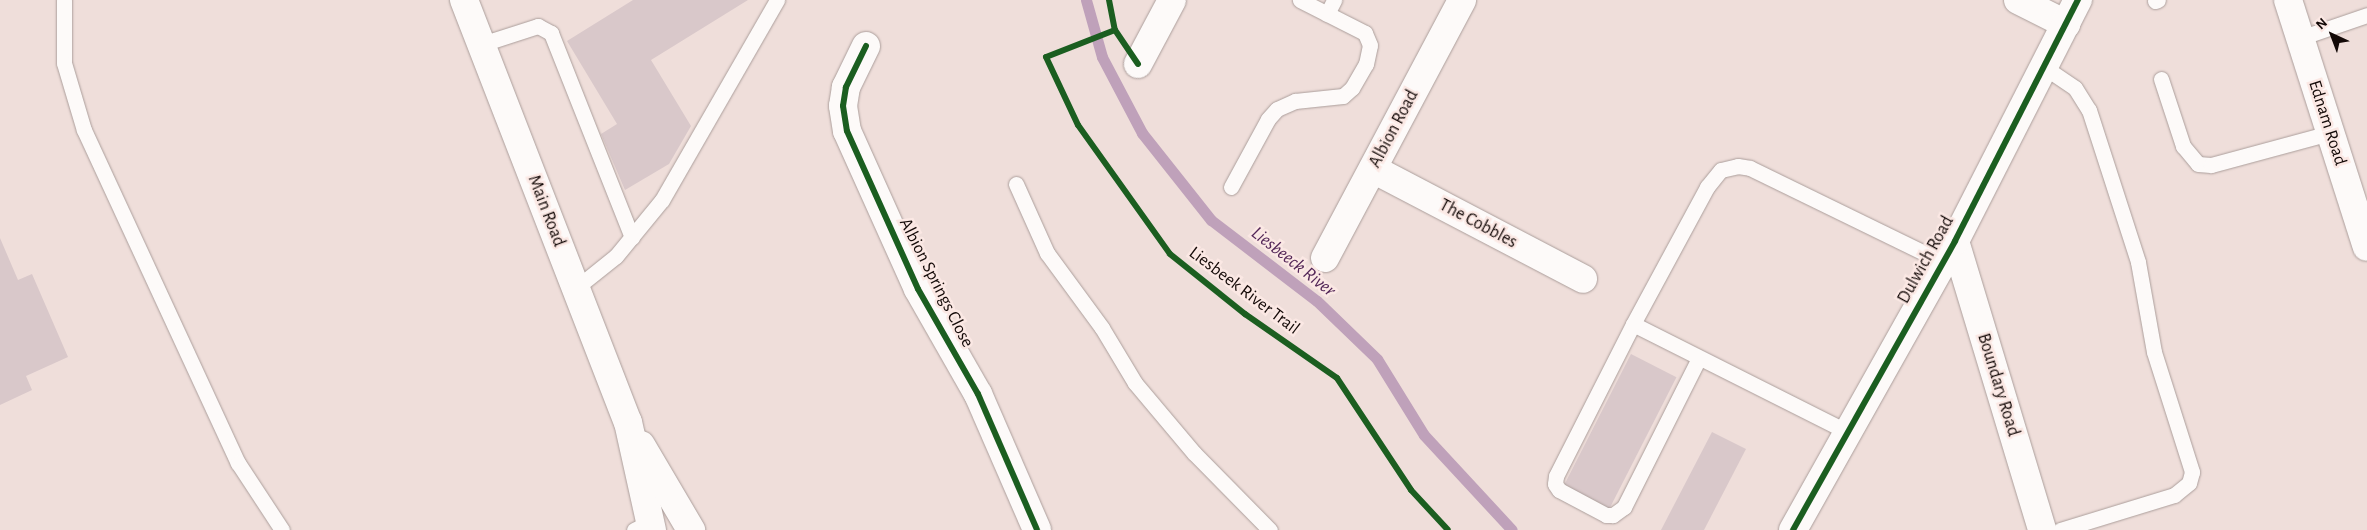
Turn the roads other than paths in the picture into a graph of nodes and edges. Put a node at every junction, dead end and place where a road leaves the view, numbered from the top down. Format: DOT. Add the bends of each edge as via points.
graph roads {
  1 [pos="64,0"];
  2 [pos="464,0"];
  3 [pos="777,0"];
  4 [pos="1172,0"];
  5 [pos="1300,0"];
  6 [pos="1334,0"];
  7 [pos="1462,0"];
  8 [pos="2018,0"];
  9 [pos="2288,0"];
  10 [pos="2072,12"];
  11 [pos="1327,14"];
  12 [pos="2367,15"];
  13 [pos="2300,38"];
  14 [pos="482,44"];
  15 [pos="866,46"];
  16 [pos="1138,64"];
  17 [pos="2044,67"];
  18 [pos="2161,79"];
  19 [pos="2330,133"];
  20 [pos="1373,168"];
  21 [pos="1016,184"];
  22 [pos="1230,187"];
  23 [pos="632,238"];
  24 [pos="2367,247"];
  25 [pos="1949,251"];
  26 [pos="1325,258"];
  27 [pos="1583,279"];
  28 [pos="576,288"];
  29 [pos="1633,324"];
  30 [pos="1699,358"];
  31 [pos="628,422"];
  32 [pos="1848,432"];
  33 [pos="646,527"];
  34 [pos="282,530"];
  35 [pos="691,530"];
  36 [pos="1038,530"];
  37 [pos="1270,530"];
  38 [pos="1793,530"];
  39 [pos="2042,530"];
  40 [pos="2060,530"];
  1 -- 34 [label="lane" via="64,63 84,130 238,463"];
  2 -- 14 [label="street, Main Road"];
  3 -- 23 [label="lane" via="662,200"];
  4 -- 16 [label="street"];
  5 -- 11 [label="lane"];
  6 -- 11 [label="lane"];
  7 -- 20 [label="street, Albion Road"];
  8 -- 10 [label="street"];
  9 -- 13 [label="street, Ednam Road"];
  10 -- 17 [label="street, Dulwich Road"];
  11 -- 22 [label="lane" via="1365,33 1370,45 1366,64 1352,88 1343,96 1295,101 1277,109 1268,119"];
  12 -- 13 [label="lane"];
  13 -- 19 [label="street, Ednam Road"];
  14 -- 23 [label="lane" via="538,26 551,33"];
  14 -- 28 [label="street, Main Road"];
  15 -- 36 [label="street, Albion Springs Close" via="846,87 843,106 847,131 918,289 978,394"];
  17 -- 25 [label="street, Dulwich Road"];
  17 -- 40 [label="lane" via="2075,88 2089,110 2138,262 2154,352 2192,472 2189,483 2174,496"];
  18 -- 19 [label="lane" via="2183,146 2198,164 2211,164"];
  19 -- 24 [label="street, Ednam Road"];
  20 -- 26 [label="street, Albion Road"];
  20 -- 27 [label="street, The Cobbles"];
  21 -- 37 [label="lane" via="1051,260 1102,328 1135,382 1194,452"];
  23 -- 28 [label="lane"];
  25 -- 29 [label="lane" via="1750,168 1728,167 1714,176 1707,187"];
  25 -- 32 [label="street, Dulwich Road"];
  25 -- 39 [label="street, Boundary Road"];
  28 -- 31 [label="street, Main Road"];
  29 -- 30 [label="lane"];
  29 -- 30 [label="lane" via="1556,476 1555,484 1567,496 1606,514 1613,515 1624,507"];
  30 -- 32 [label="lane"];
  31 -- 33 [label="street, Main Road"];
  31 -- 35 [label="street, Main Road"];
  32 -- 38 [label="street, Dulwich Road"];
}
